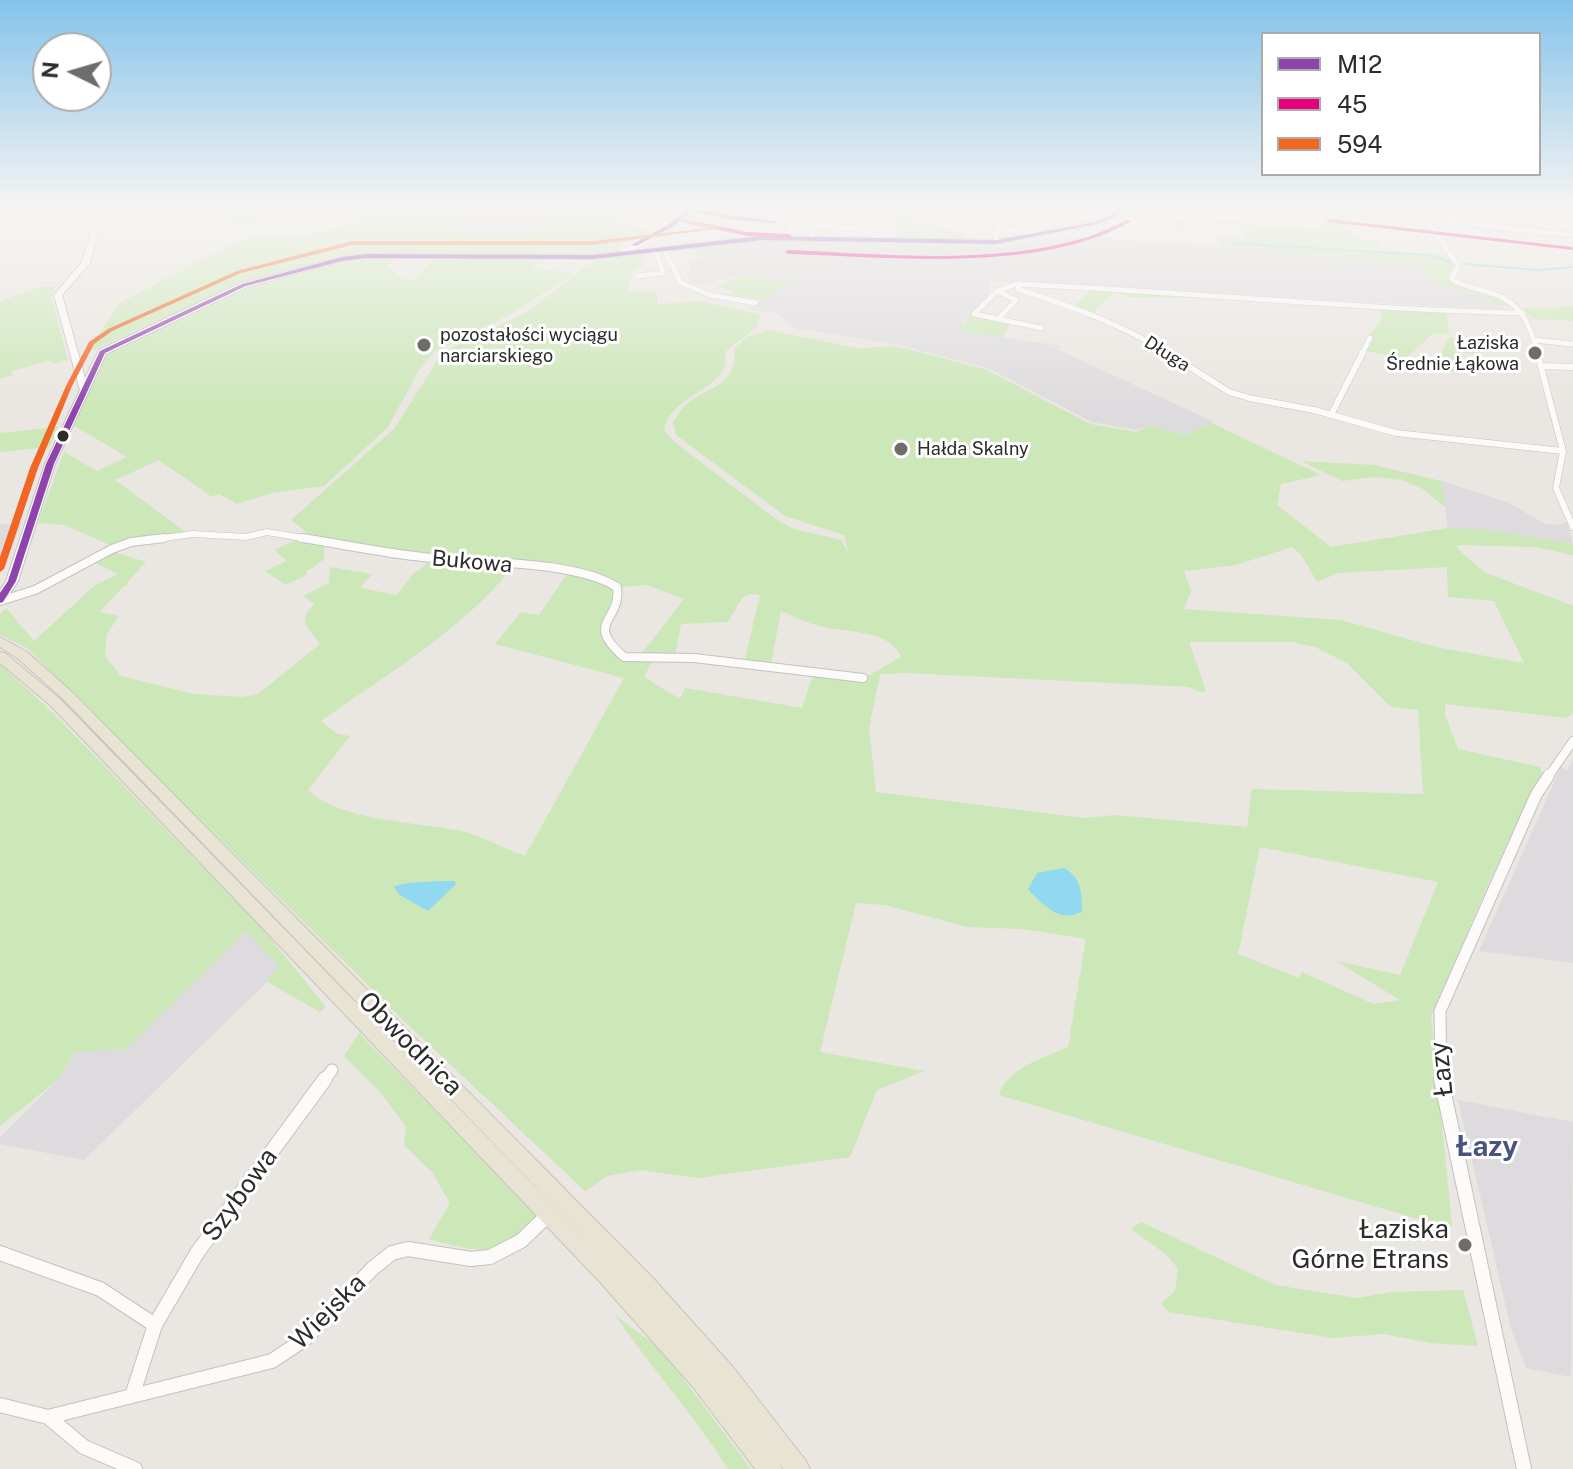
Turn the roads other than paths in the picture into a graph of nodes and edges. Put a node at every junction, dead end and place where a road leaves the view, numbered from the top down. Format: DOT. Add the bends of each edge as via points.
graph roads {
  1 [pos="75,276"];
  2 [pos="280,276"];
  3 [pos="637,276"];
  4 [pos="641,276"];
  5 [pos="676,276"];
  6 [pos="1453,276"];
  7 [pos="1000,289"];
  8 [pos="756,303"];
  9 [pos="1523,313"];
  10 [pos="998,319"];
  11 [pos="1041,328"];
  12 [pos="1370,338"];
  13 [pos="1534,340"];
  14 [pos="1573,344"];
  15 [pos="102,352"];
  16 [pos="74,357"];
  17 [pos="1541,366"];
  18 [pos="1573,367"];
  19 [pos="83,388"];
  20 [pos="1331,415"];
  21 [pos="1563,451"];
  22 [pos="1573,527"];
  23 [pos="4,597"];
  24 [pos="0,641"];
  25 [pos="0,656"];
  26 [pos="863,678"];
  27 [pos="1573,741"];
  28 [pos="332,1070"];
  29 [pos="548,1215"];
  30 [pos="0,1253"];
  31 [pos="155,1325"];
  32 [pos="133,1393"];
  33 [pos="0,1405"];
  34 [pos="48,1417"];
  35 [pos="135,1469"];
  36 [pos="770,1469"];
  37 [pos="798,1469"];
  38 [pos="1524,1469"];
  1 -- 16 [label="street" via="58,295"];
  2 -- 15 [label="street" via="244,285"];
  3 -- 4 [label="street"];
  5 -- 8 [label="street" via="681,283 710,295"];
  6 -- 9 [label="street" via="1453,281 1492,291"];
  7 -- 9 [label="street" via="1012,284"];
  7 -- 10 [label="street" via="1016,300"];
  7 -- 10 [label="street" via="974,314"];
  7 -- 20 [label="street, Długa" via="1046,296 1149,341 1229,392"];
  9 -- 13 [label="street"];
  10 -- 11 [label="street"];
  12 -- 20 [label="street"];
  13 -- 14 [label="street"];
  13 -- 17 [label="street"];
  15 -- 16 [label="street"];
  15 -- 19 [label="street"];
  16 -- 19 [label="street"];
  17 -- 18 [label="street"];
  17 -- 21 [label="street"];
  19 -- 23 [label="street"];
  20 -- 21 [label="street, Długa" via="1396,433"];
  21 -- 22 [label="street" via="1556,488"];
  23 -- 26 [label="street, Bukowa" via="131,542 275,532 404,555 567,570 604,579 617,587 618,594 604,629 607,642 624,657 694,658"];
  24 -- 37 [label="main road, Obwodnica" via="68,696 602,1240 741,1393"];
  25 -- 29 [label="main road, Obwodnica" via="55,702"];
  27 -- 38 [label="street, Łazy" via="1536,795 1440,1011 1436,1041 1494,1346"];
  28 -- 31 [label="street, Szybowa" via="197,1253"];
  29 -- 32 [label="street, Wiejska" via="521,1241 490,1257 408,1249 392,1253 289,1352 272,1361"];
  29 -- 36 [label="main road, Obwodnica" via="701,1379"];
  30 -- 31 [label="street" via="92,1283"];
  31 -- 32 [label="street, Szybowa"];
  32 -- 34 [label="street, Wiejska"];
  33 -- 34 [label="street, Wiejska"];
  34 -- 35 [label="street, Wiejska" via="84,1447"];
}
